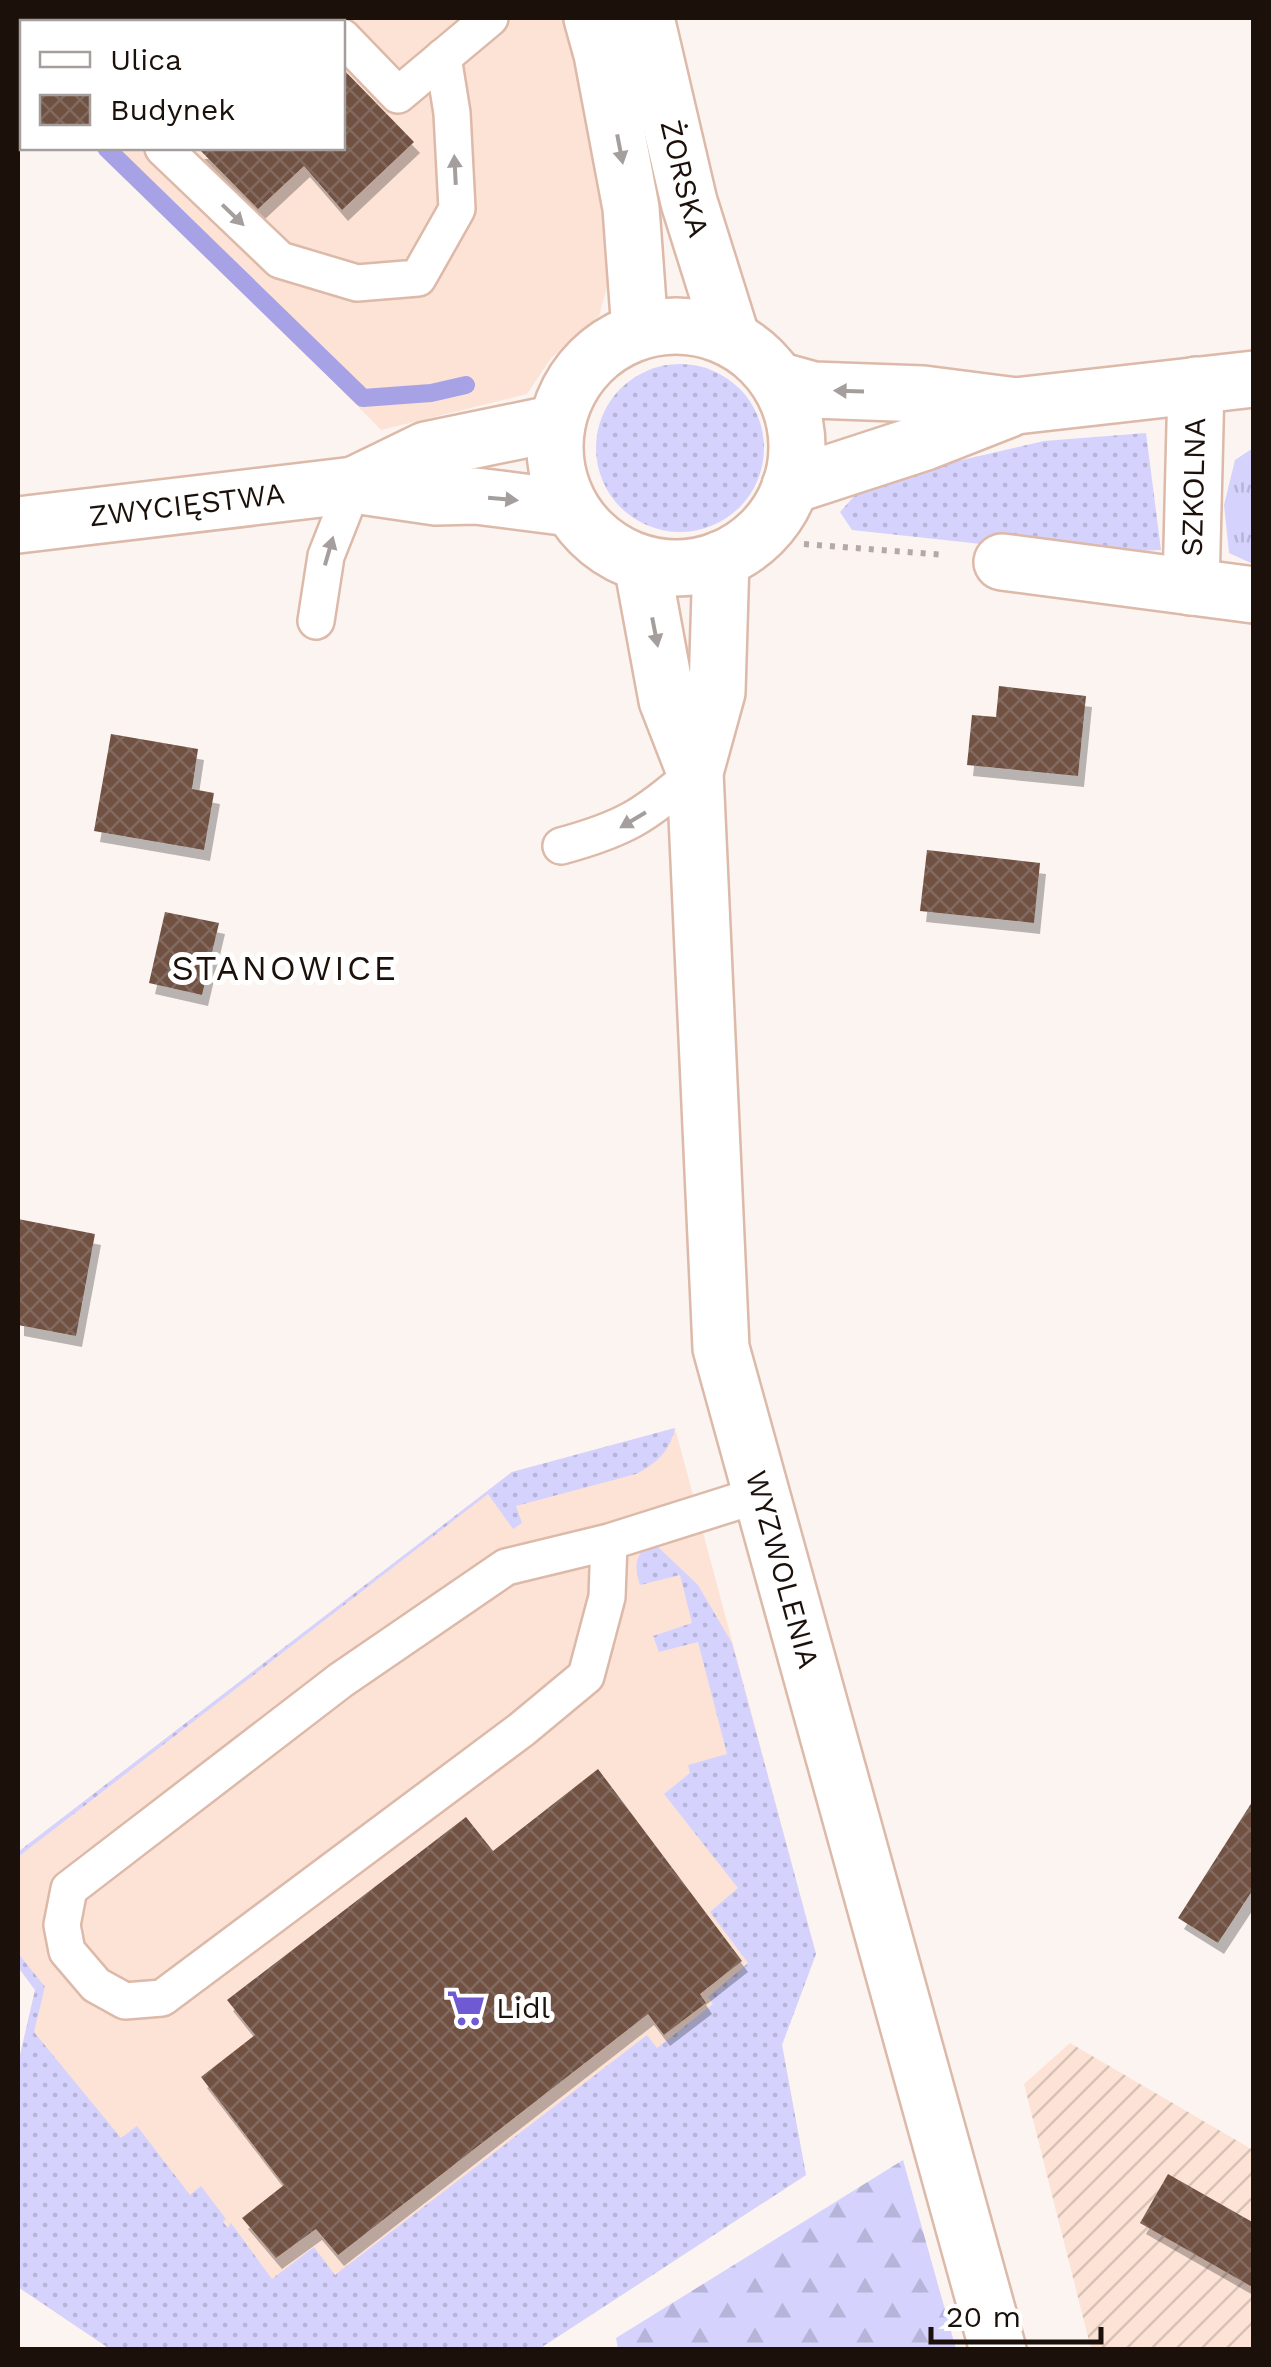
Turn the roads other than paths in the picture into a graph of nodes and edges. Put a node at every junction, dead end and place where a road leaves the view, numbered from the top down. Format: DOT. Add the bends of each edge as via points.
graph roads {
  1 [pos="600,19"];
  2 [pos="477,22"];
  3 [pos="345,40"];
  4 [pos="443,57"];
  5 [pos="165,150"];
  6 [pos="640,331"];
  7 [pos="732,340"];
  8 [pos="1254,378"];
  9 [pos="777,380"];
  10 [pos="1196,385"];
  11 [pos="1016,406"];
  12 [pos="556,422"];
  13 [pos="354,484"];
  14 [pos="790,486"];
  15 [pos="570,508"];
  16 [pos="18,525"];
  17 [pos="739,548"];
  18 [pos="1002,562"];
  19 [pos="642,564"];
  20 [pos="1191,588"];
  21 [pos="1254,595"];
  22 [pos="316,621"];
  23 [pos="694,772"];
  24 [pos="561,846"];
  25 [pos="761,1494"];
  26 [pos="610,1542"];
  27 [pos="998,2350"];
  1 -- 6 [label="main road, ŻORSKA, one-way" via="631,208"];
  1 -- 7 [label="main road, ŻORSKA" via="689,202"];
  2 -- 4 [label="lane"];
  3 -- 4 [label="lane" via="398,95"];
  5 -- 4 [label="lane, one-way" via="280,260 356,282 418,278 457,208"];
  6 -- 7 [label="main road" via="703,328"];
  6 -- 12 [label="main road" via="602,350 573,382"];
  7 -- 9 [label="main road"];
  8 -- 10 [label="main road"];
  11 -- 9 [label="main road, one-way" via="813,390"];
  9 -- 14 [label="main road" via="796,431"];
  10 -- 11 [label="main road"];
  10 -- 20 [label="main road, SZKOLNA"];
  11 -- 14 [label="main road"];
  12 -- 13 [label="main road, ZWYCIĘSTWA" via="426,450"];
  12 -- 15 [label="main road" via="554,452"];
  13 -- 15 [label="main road, ZWYCIĘSTWA, one-way"];
  13 -- 16 [label="main road, ZWYCIĘSTWA"];
  22 -- 13 [label="lane, one-way" via="326,556"];
  14 -- 17 [label="main road" via="782,504"];
  15 -- 19 [label="main road" via="601,542"];
  17 -- 19 [label="main road" via="695,566"];
  17 -- 23 [label="main road, WYZWOLENIA" via="717,692"];
  18 -- 20 [label="main road, SZKOLNA"];
  19 -- 23 [label="main road, WYZWOLENIA, one-way" via="667,700"];
  20 -- 21 [label="main road, SZKOLNA"];
  23 -- 24 [label="lane, one-way" via="639,818"];
  23 -- 25 [label="main road, WYZWOLENIA" via="720,1348"];
  25 -- 26 [label="lane"];
  25 -- 27 [label="main road, WYZWOLENIA"];
  26 -- 26 [label="lane" via="506,1567 248,1749 68,1888 62,1925 67,1951 96,1985 125,2001 162,1998 521,1730 586,1676 608,1596"];
}
